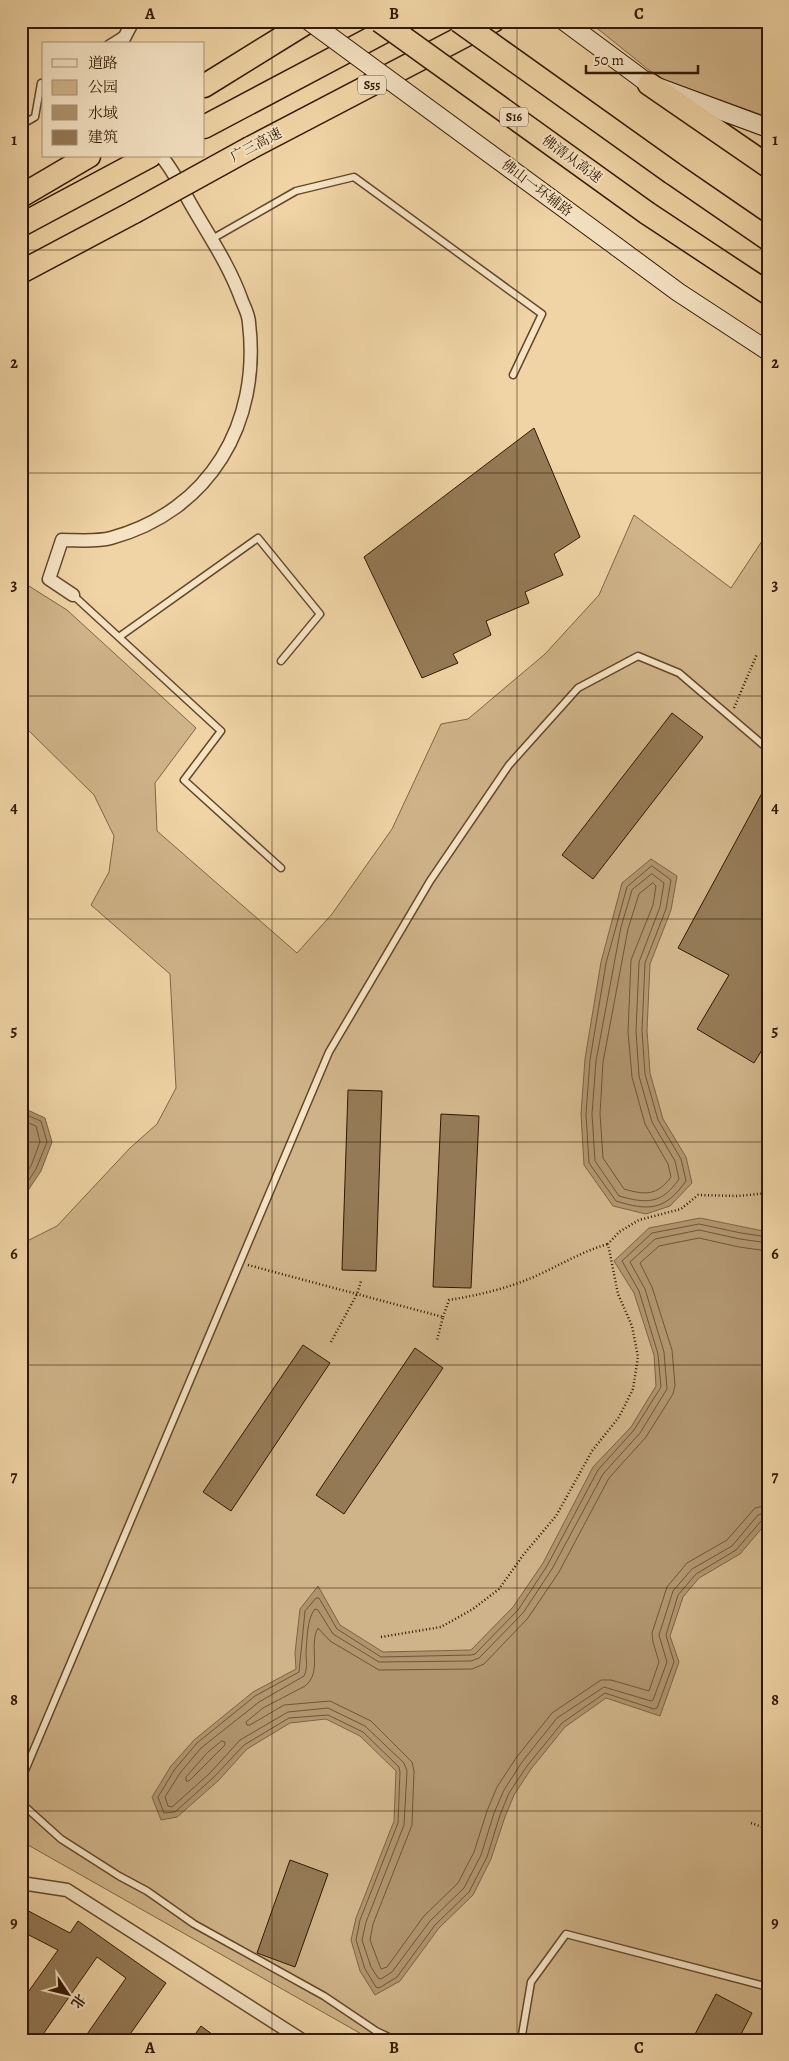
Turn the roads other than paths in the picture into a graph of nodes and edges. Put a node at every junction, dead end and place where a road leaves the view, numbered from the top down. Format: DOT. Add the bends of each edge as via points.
graph roads {
  1 [pos="309,21"];
  2 [pos="380,21"];
  3 [pos="404,21"];
  4 [pos="459,21"];
  5 [pos="493,21"];
  6 [pos="564,21"];
  7 [pos="130,27"];
  8 [pos="111,42"];
  9 [pos="122,42"];
  10 [pos="42,83"];
  11 [pos="649,84"];
  12 [pos="205,85"];
  13 [pos="213,122"];
  14 [pos="21,124"];
  15 [pos="768,128"];
  16 [pos="146,158"];
  17 [pos="162,158"];
  18 [pos="85,159"];
  19 [pos="768,166"];
  20 [pos="21,196"];
  21 [pos="21,226"];
  22 [pos="768,239"];
  23 [pos="212,240"];
  24 [pos="21,272"];
  25 [pos="768,293"];
  26 [pos="768,352"];
  27 [pos="513,375"];
  28 [pos="73,595"];
  29 [pos="119,638"];
  30 [pos="281,661"];
  31 [pos="768,749"];
  32 [pos="281,868"];
  33 [pos="21,1780"];
  34 [pos="21,1803"];
  35 [pos="21,1883"];
  36 [pos="768,1987"];
  37 [pos="302,2040"];
  38 [pos="395,2040"];
  39 [pos="518,2040"];
  1 -- 12 [label="highway"];
  1 -- 26 [label="main road, 佛山一环辅路, bridge" via="678,292"];
  2 -- 25 [label="highway, 佛清从高速 / S16, bridge" via="647,213"];
  3 -- 13 [label="highway"];
  4 -- 22 [label="highway, bridge"];
  5 -- 24 [label="highway, 广三高速 / S55, bridge"];
  6 -- 11 [label="main road"];
  7 -- 8 [label="lane"];
  7 -- 9 [label="street"];
  10 -- 14 [label="lane" via="34,117"];
  11 -- 15 [label="main road"];
  11 -- 19 [label="highway"];
  16 -- 21 [label="highway"];
  17 -- 23 [label="street"];
  18 -- 20 [label="highway"];
  23 -- 27 [label="lane" via="296,191 354,177 542,314"];
  23 -- 28 [label="street" via="232,274 249,321 251,362 238,430 225,455 192,496 146,526 109,539 62,540 49,579"];
  28 -- 29 [label="lane"];
  29 -- 30 [label="lane" via="258,538 320,614"];
  29 -- 32 [label="lane" via="221,731 184,780"];
  31 -- 33 [label="lane" via="679,673 638,656 578,688 509,766 435,873 329,1052"];
  34 -- 38 [label="lane" via="61,1839 118,1876 147,1891 194,1924 317,1992"];
  35 -- 37 [label="street" via="67,1890"];
  36 -- 39 [label="lane" via="566,1934 531,1982 522,2035"];
}
